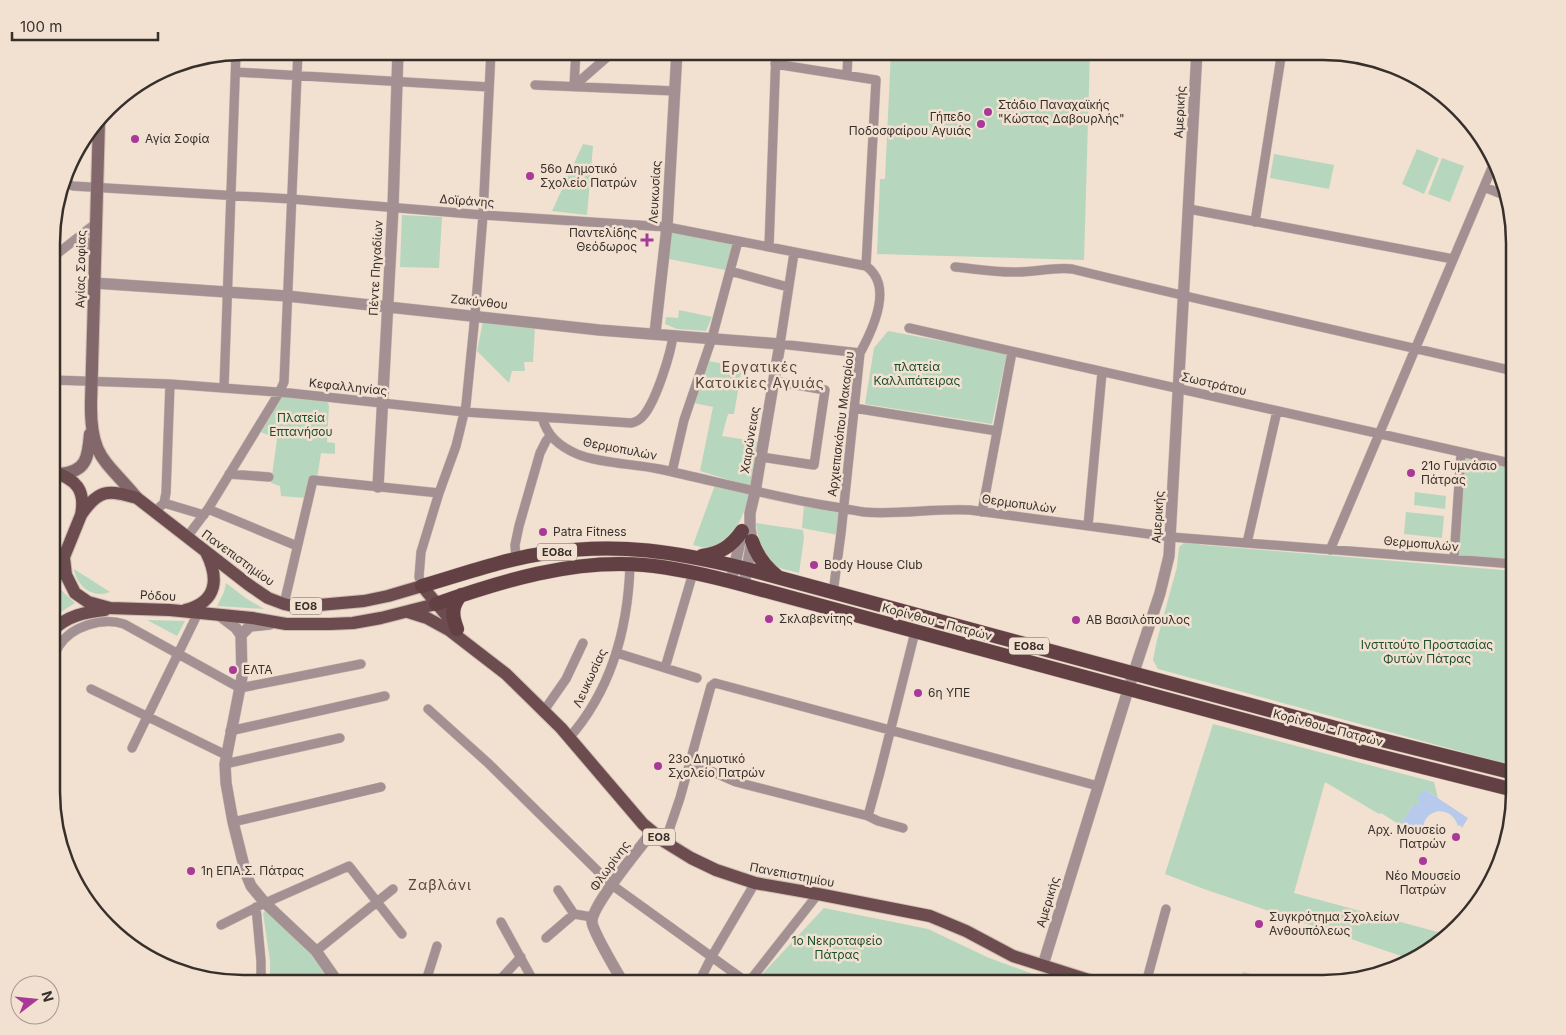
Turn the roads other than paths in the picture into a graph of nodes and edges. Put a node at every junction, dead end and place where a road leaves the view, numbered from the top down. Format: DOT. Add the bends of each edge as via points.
graph roads {
  1 [pos="236,60"];
  2 [pos="298,60"];
  3 [pos="398,60"];
  4 [pos="490,60"];
  5 [pos="575,60"];
  6 [pos="604,60"];
  7 [pos="677,60"];
  8 [pos="775,60"];
  9 [pos="848,60"];
  10 [pos="1196,60"];
  11 [pos="1281,60"];
  12 [pos="775,64"];
  13 [pos="236,72"];
  14 [pos="847,75"];
  15 [pos="297,76"];
  16 [pos="397,82"];
  17 [pos="535,85"];
  18 [pos="574,86"];
  19 [pos="489,87"];
  20 [pos="675,91"];
  21 [pos="99,131"];
  22 [pos="1491,171"];
  23 [pos="70,185"];
  24 [pos="1484,187"];
  25 [pos="97,188"];
  26 [pos="1499,193"];
  27 [pos="231,195"];
  28 [pos="290,199"];
  29 [pos="393,208"];
  30 [pos="1188,209"];
  31 [pos="483,215"];
  32 [pos="1255,222"];
  33 [pos="95,224"];
  34 [pos="667,227"];
  35 [pos="80,236"];
  36 [pos="738,241"];
  37 [pos="769,247"];
  38 [pos="95,250"];
  39 [pos="60,251"];
  40 [pos="794,252"];
  41 [pos="1453,259"];
  42 [pos="866,266"];
  43 [pos="955,267"];
  44 [pos="730,271"];
  45 [pos="94,283"];
  46 [pos="788,287"];
  47 [pos="227,291"];
  48 [pos="1184,295"];
  49 [pos="287,296"];
  50 [pos="388,306"];
  51 [pos="475,315"];
  52 [pos="909,328"];
  53 [pos="654,333"];
  54 [pos="673,335"];
  55 [pos="712,338"];
  56 [pos="780,344"];
  57 [pos="1416,348"];
  58 [pos="1012,352"];
  59 [pos="860,353"];
  60 [pos="1506,369"];
  61 [pos="1102,372"];
  62 [pos="60,380"];
  63 [pos="92,381"];
  64 [pos="774,381"];
  65 [pos="170,384"];
  66 [pos="224,388"];
  67 [pos="1179,389"];
  68 [pos="279,393"];
  69 [pos="383,403"];
  70 [pos="854,408"];
  71 [pos="1276,411"];
  72 [pos="465,412"];
  73 [pos="91,417"];
  74 [pos="542,417"];
  75 [pos="997,431"];
  76 [pos="1379,434"];
  77 [pos="550,436"];
  78 [pos="1461,452"];
  79 [pos="761,457"];
  80 [pos="1506,462"];
  81 [pos="672,472"];
  82 [pos="60,473"];
  83 [pos="60,474"];
  84 [pos="229,474"];
  85 [pos="269,477"];
  86 [pos="378,486"];
  87 [pos="755,492"];
  88 [pos="439,493"];
  89 [pos="137,498"];
  90 [pos="159,508"];
  91 [pos="844,508"];
  92 [pos="206,512"];
  93 [pos="982,512"];
  94 [pos="81,515"];
  95 [pos="1088,526"];
  96 [pos="748,533"];
  97 [pos="187,537"];
  98 [pos="1171,537"];
  99 [pos="1246,543"];
  100 [pos="297,546"];
  101 [pos="205,550"];
  102 [pos="1330,550"];
  103 [pos="65,553"];
  104 [pos="695,557"];
  105 [pos="516,559"];
  106 [pos="1454,559"];
  107 [pos="60,560"];
  108 [pos="1506,563"];
  109 [pos="630,564"];
  110 [pos="741,568"];
  111 [pos="693,573"];
  112 [pos="780,579"];
  113 [pos="738,583"];
  114 [pos="422,586"];
  115 [pos="833,593"];
  116 [pos="461,595"];
  117 [pos="284,604"];
  118 [pos="436,604"];
  119 [pos="115,609"];
  120 [pos="170,610"];
  121 [pos="408,612"];
  122 [pos="198,613"];
  123 [pos="219,615"];
  124 [pos="60,624"];
  125 [pos="286,624"];
  126 [pos="457,629"];
  127 [pos="916,632"];
  128 [pos="240,635"];
  129 [pos="584,642"];
  130 [pos="60,643"];
  131 [pos="468,645"];
  132 [pos="617,653"];
  133 [pos="178,655"];
  134 [pos="361,664"];
  135 [pos="664,668"];
  136 [pos="1133,673"];
  137 [pos="697,678"];
  138 [pos="240,688"];
  139 [pos="90,689"];
  140 [pos="1128,690"];
  141 [pos="385,696"];
  142 [pos="428,709"];
  143 [pos="543,712"];
  144 [pos="148,717"];
  145 [pos="891,730"];
  146 [pos="230,731"];
  147 [pos="340,738"];
  148 [pos="569,738"];
  149 [pos="132,748"];
  150 [pos="225,759"];
  151 [pos="690,762"];
  152 [pos="1506,771"];
  153 [pos="1098,786"];
  154 [pos="382,787"];
  155 [pos="1506,788"];
  156 [pos="868,816"];
  157 [pos="233,822"];
  158 [pos="903,828"];
  159 [pos="652,832"];
  160 [pos="665,842"];
  161 [pos="755,883"];
  162 [pos="612,885"];
  163 [pos="394,888"];
  164 [pos="558,890"];
  165 [pos="818,894"];
  166 [pos="376,902"];
  167 [pos="261,905"];
  168 [pos="1166,909"];
  169 [pos="574,914"];
  170 [pos="592,917"];
  171 [pos="501,922"];
  172 [pos="221,925"];
  173 [pos="402,934"];
  174 [pos="546,938"];
  175 [pos="437,946"];
  176 [pos="316,951"];
  177 [pos="712,956"];
  178 [pos="521,957"];
  179 [pos="1043,965"];
  180 [pos="262,975"];
  181 [pos="333,975"];
  182 [pos="429,975"];
  183 [pos="504,975"];
  184 [pos="530,975"];
  185 [pos="619,975"];
  186 [pos="702,975"];
  187 [pos="737,975"];
  188 [pos="754,975"];
  189 [pos="1072,975"];
  190 [pos="1148,975"];
  1 -- 13 [label="street"];
  2 -- 15 [label="street"];
  3 -- 16 [label="street, Πέντε Πηγαδίων"];
  4 -- 19 [label="street"];
  5 -- 18 [label="street"];
  6 -- 18 [label="street"];
  7 -- 20 [label="street, Λευκωσίας"];
  8 -- 12 [label="street"];
  9 -- 14 [label="street"];
  10 -- 30 [label="street, Αμερικής"];
  11 -- 32 [label="street"];
  12 -- 14 [label="street"];
  12 -- 37 [label="street"];
  13 -- 15 [label="street"];
  13 -- 27 [label="street"];
  14 -- 42 [label="street" via="876,80"];
  15 -- 16 [label="street"];
  15 -- 28 [label="street"];
  16 -- 19 [label="street"];
  16 -- 29 [label="street, Πέντε Πηγαδίων"];
  17 -- 18 [label="street"];
  18 -- 20 [label="street"];
  19 -- 31 [label="street"];
  20 -- 34 [label="street, Λευκωσίας"];
  21 -- 25 [label="main road, Αγίας Σοφίας"];
  22 -- 24 [label="street"];
  23 -- 25 [label="street, Δοϊράνης"];
  24 -- 26 [label="street"];
  24 -- 41 [label="street"];
  25 -- 27 [label="street, Δοϊράνης"];
  25 -- 33 [label="main road, Αγίας Σοφίας"];
  27 -- 28 [label="street, Δοϊράνης"];
  27 -- 47 [label="street"];
  28 -- 29 [label="street, Δοϊράνης"];
  28 -- 49 [label="street"];
  29 -- 31 [label="street, Δοϊράνης"];
  29 -- 50 [label="street, Πέντε Πηγαδίων"];
  30 -- 32 [label="street"];
  30 -- 48 [label="street, Αμερικής"];
  31 -- 34 [label="street, Δοϊράνης"];
  31 -- 51 [label="street"];
  32 -- 41 [label="street"];
  33 -- 35 [label="street"];
  33 -- 38 [label="main road, Αγίας Σοφίας"];
  34 -- 36 [label="street, Δοϊράνης"];
  34 -- 53 [label="street, Λευκωσίας"];
  35 -- 38 [label="street"];
  35 -- 39 [label="street"];
  36 -- 37 [label="street, Δοϊράνης"];
  36 -- 44 [label="street"];
  37 -- 40 [label="street, Δοϊράνης"];
  38 -- 45 [label="main road, Αγίας Σοφίας"];
  40 -- 42 [label="street, Δοϊράνης"];
  40 -- 46 [label="street, Χαιρώνειας"];
  41 -- 57 [label="street"];
  42 -- 59 [label="street, Αρχιεπισκόπου Μακαρίου" via="874,272 879,299 877,314"];
  43 -- 48 [label="street" via="1006,272 1064,268"];
  44 -- 46 [label="street"];
  44 -- 55 [label="street"];
  45 -- 47 [label="street, Ζακύνθου"];
  45 -- 63 [label="main road, Αγίας Σοφίας"];
  46 -- 56 [label="street, Χαιρώνειας"];
  47 -- 49 [label="street, Ζακύνθου"];
  47 -- 66 [label="street"];
  48 -- 57 [label="street"];
  48 -- 67 [label="street, Αμερικής"];
  49 -- 50 [label="street, Ζακύνθου"];
  49 -- 68 [label="street" via="284,382"];
  50 -- 51 [label="street, Ζακύνθου"];
  50 -- 69 [label="street, Πέντε Πηγαδίων"];
  51 -- 53 [label="street, Ζακύνθου" via="599,330"];
  51 -- 72 [label="street"];
  52 -- 58 [label="street, Σωστράτου"];
  53 -- 54 [label="street, Ζακύνθου"];
  54 -- 55 [label="street, Ζακύνθου"];
  54 -- 74 [label="street, Κεφαλληνίας" via="656,392 640,420 628,423"];
  55 -- 56 [label="street, Ζακύνθου"];
  55 -- 81 [label="street" via="684,420"];
  56 -- 59 [label="street, Ζακύνθου"];
  56 -- 64 [label="street, Χαιρώνειας"];
  57 -- 60 [label="street"];
  57 -- 76 [label="street"];
  58 -- 61 [label="street, Σωστράτου"];
  58 -- 75 [label="street"];
  59 -- 70 [label="street, Αρχιεπισκόπου Μακαρίου"];
  61 -- 67 [label="street, Σωστράτου"];
  61 -- 95 [label="street"];
  62 -- 63 [label="street, Κεφαλληνίας"];
  63 -- 65 [label="street, Κεφαλληνίας"];
  63 -- 73 [label="main road, Αγίας Σοφίας"];
  64 -- 79 [label="street, Χαιρώνειας"];
  64 -- 79 [label="street" via="825,390 814,465"];
  65 -- 66 [label="street, Κεφαλληνίας"];
  65 -- 90 [label="street" via="166,493"];
  66 -- 68 [label="street, Κεφαλληνίας"];
  67 -- 71 [label="street, Σωστράτου"];
  67 -- 98 [label="street, Αμερικής"];
  68 -- 69 [label="street, Κεφαλληνίας"];
  68 -- 84 [label="street"];
  69 -- 72 [label="street, Κεφαλληνίας"];
  69 -- 86 [label="street, Πέντε Πηγαδίων"];
  70 -- 75 [label="street"];
  70 -- 91 [label="street, Αρχιεπισκόπου Μακαρίου"];
  71 -- 76 [label="street, Σωστράτου"];
  71 -- 99 [label="street"];
  72 -- 74 [label="street, Κεφαλληνίας"];
  72 -- 88 [label="street"];
  73 -- 82 [label="main road" via="87,458 77,470"];
  73 -- 89 [label="main road" via="101,458"];
  74 -- 77 [label="street"];
  75 -- 93 [label="street"];
  76 -- 78 [label="street, Σωστράτου"];
  76 -- 102 [label="street"];
  77 -- 81 [label="street, Θερμοπυλών" via="581,456"];
  77 -- 105 [label="street" via="540,453 519,526"];
  78 -- 80 [label="street, Σωστράτου"];
  78 -- 106 [label="street"];
  79 -- 87 [label="street, Χαιρώνειας"];
  81 -- 87 [label="street, Θερμοπυλών"];
  83 -- 94 [label="main road, ΕΟ8" via="70,478 79,489 83,502"];
  84 -- 85 [label="street"];
  84 -- 92 [label="street"];
  86 -- 88 [label="street"];
  86 -- 100 [label="street" via="313,480"];
  87 -- 91 [label="street, Θερμοπυλών"];
  87 -- 96 [label="street, Χαιρώνειας"];
  88 -- 114 [label="street" via="421,552 419,577"];
  89 -- 90 [label="main road, Πανεπιστημίου / ΕΟ8"];
  89 -- 94 [label="main road, ΕΟ8" via="117,492 108,493 92,500"];
  90 -- 92 [label="street"];
  90 -- 97 [label="main road, Πανεπιστημίου / ΕΟ8"];
  91 -- 93 [label="street, Θερμοπυλών" via="876,512 944,509"];
  91 -- 115 [label="street, Αρχιεπισκόπου Μακαρίου"];
  92 -- 97 [label="street"];
  92 -- 100 [label="street"];
  93 -- 95 [label="street, Θερμοπυλών"];
  94 -- 103 [label="main road, ΕΟ8"];
  95 -- 98 [label="street, Θερμοπυλών"];
  96 -- 104 [label="highway" via="724,550"];
  96 -- 110 [label="street, Χαιρώνειας"];
  96 -- 112 [label="highway" via="760,559"];
  97 -- 101 [label="main road, Πανεπιστημίου / ΕΟ8"];
  98 -- 99 [label="street, Θερμοπυλών"];
  98 -- 136 [label="street, Αμερικής" via="1160,593"];
  99 -- 102 [label="street, Θερμοπυλών"];
  100 -- 117 [label="street"];
  101 -- 117 [label="main road, Πανεπιστημίου / ΕΟ8" via="257,591"];
  101 -- 120 [label="main road, ΕΟ8" via="214,573 210,594 194,607"];
  102 -- 106 [label="street, Θερμοπυλών"];
  103 -- 107 [label="main road, ΕΟ8"];
  103 -- 119 [label="main road, Ρόδου / ΕΟ8" via="64,570 72,590 88,602"];
  104 -- 105 [label="highway, Κορίνθου - Πατρών / ΕΟ8α" via="614,548 575,549"];
  104 -- 110 [label="highway, Κορίνθου - Πατρών / ΕΟ8α"];
  105 -- 114 [label="highway, Κορίνθου - Πατρών / ΕΟ8α"];
  106 -- 108 [label="street, Θερμοπυλών"];
  109 -- 111 [label="highway, Κορίνθου - Πατρών / ΕΟ8α"];
  109 -- 116 [label="highway, Κορίνθου - Πατρών / ΕΟ8α" via="554,571"];
  109 -- 132 [label="street, Λευκωσίας"];
  110 -- 112 [label="highway, Κορίνθου - Πατρών / ΕΟ8α"];
  110 -- 113 [label="street, Χαιρώνειας"];
  111 -- 113 [label="highway, Κορίνθου - Πατρών / ΕΟ8α"];
  111 -- 135 [label="street"];
  112 -- 115 [label="highway, Κορίνθου - Πατρών / ΕΟ8α"];
  113 -- 127 [label="highway, Κορίνθου - Πατρών / ΕΟ8α"];
  114 -- 117 [label="main road, Πανεπιστημίου / ΕΟ8" via="364,601"];
  114 -- 118 [label="main road, ΕΟ8"];
  115 -- 136 [label="highway, Κορίνθου - Πατρών / ΕΟ8α"];
  116 -- 118 [label="highway, Κορίνθου - Πατρών / ΕΟ8α"];
  116 -- 126 [label="highway" via="453,608"];
  118 -- 121 [label="main road, Κορίνθου - Πατρών / ΕΟ8α"];
  118 -- 126 [label="main road, Πανεπιστημίου / ΕΟ8"];
  119 -- 120 [label="main road, Ρόδου / ΕΟ8"];
  119 -- 124 [label="main road" via="87,612"];
  120 -- 122 [label="main road, Ρόδου / ΕΟ8"];
  121 -- 125 [label="main road, ΕΟ8" via="353,623"];
  121 -- 131 [label="main road, Πανεπιστημίου / ΕΟ8" via="438,624"];
  122 -- 123 [label="main road, Ρόδου / ΕΟ8"];
  122 -- 133 [label="street"];
  123 -- 125 [label="main road, Ρόδου / ΕΟ8"];
  123 -- 128 [label="street"];
  125 -- 128 [label="street" via="254,625"];
  126 -- 131 [label="main road, Πανεπιστημίου / ΕΟ8"];
  127 -- 140 [label="highway, Κορίνθου - Πατρών / ΕΟ8α"];
  127 -- 145 [label="street"];
  128 -- 138 [label="street"];
  129 -- 143 [label="street" via="566,679"];
  130 -- 133 [label="street" via="82,627 112,622 124,624"];
  131 -- 143 [label="main road, Πανεπιστημίου / ΕΟ8" via="506,674"];
  132 -- 135 [label="street"];
  132 -- 148 [label="street, Λευκωσίας" via="593,708"];
  133 -- 138 [label="street"];
  133 -- 144 [label="street"];
  134 -- 138 [label="street"];
  135 -- 137 [label="street"];
  136 -- 140 [label="street, Αμερικής"];
  136 -- 152 [label="highway, Κορίνθου - Πατρών / ΕΟ8α"];
  138 -- 146 [label="street"];
  139 -- 144 [label="street"];
  140 -- 153 [label="street, Αμερικής"];
  140 -- 155 [label="highway, Κορίνθου - Πατρών / ΕΟ8α"];
  141 -- 146 [label="street"];
  142 -- 162 [label="street"];
  143 -- 148 [label="main road, Πανεπιστημίου / ΕΟ8"];
  144 -- 149 [label="street"];
  144 -- 150 [label="street"];
  145 -- 151 [label="street" via="715,683 711,686"];
  145 -- 153 [label="street"];
  145 -- 156 [label="street"];
  146 -- 150 [label="street"];
  147 -- 150 [label="street"];
  148 -- 159 [label="main road, Πανεπιστημίου / ΕΟ8"];
  150 -- 157 [label="street"];
  151 -- 156 [label="street" via="736,782"];
  151 -- 160 [label="street"];
  153 -- 179 [label="street, Αμερικής"];
  154 -- 157 [label="street"];
  156 -- 158 [label="street"];
  157 -- 167 [label="street" via="246,874"];
  159 -- 160 [label="main road, Πανεπιστημίου / ΕΟ8"];
  159 -- 162 [label="street, Φλωρίνης"];
  160 -- 161 [label="main road, Πανεπιστημίου / ΕΟ8" via="716,870"];
  161 -- 165 [label="main road, Πανεπιστημίου / ΕΟ8"];
  161 -- 177 [label="street"];
  162 -- 170 [label="street, Φλωρίνης"];
  162 -- 177 [label="street"];
  163 -- 166 [label="street"];
  164 -- 169 [label="street"];
  165 -- 179 [label="main road, Πανεπιστημίου / ΕΟ8" via="930,916 1013,956"];
  165 -- 188 [label="street"];
  166 -- 167 [label="street" via="350,866"];
  166 -- 173 [label="street"];
  166 -- 176 [label="street"];
  167 -- 172 [label="street"];
  167 -- 176 [label="street"];
  167 -- 180 [label="street"];
  168 -- 190 [label="street"];
  169 -- 170 [label="street"];
  169 -- 174 [label="street"];
  170 -- 185 [label="street" via="594,929"];
  171 -- 178 [label="street"];
  175 -- 182 [label="street"];
  176 -- 181 [label="street"];
  177 -- 186 [label="street"];
  177 -- 187 [label="street"];
  178 -- 183 [label="street"];
  178 -- 184 [label="street"];
  179 -- 189 [label="main road, Πανεπιστημίου / ΕΟ8"];
}
